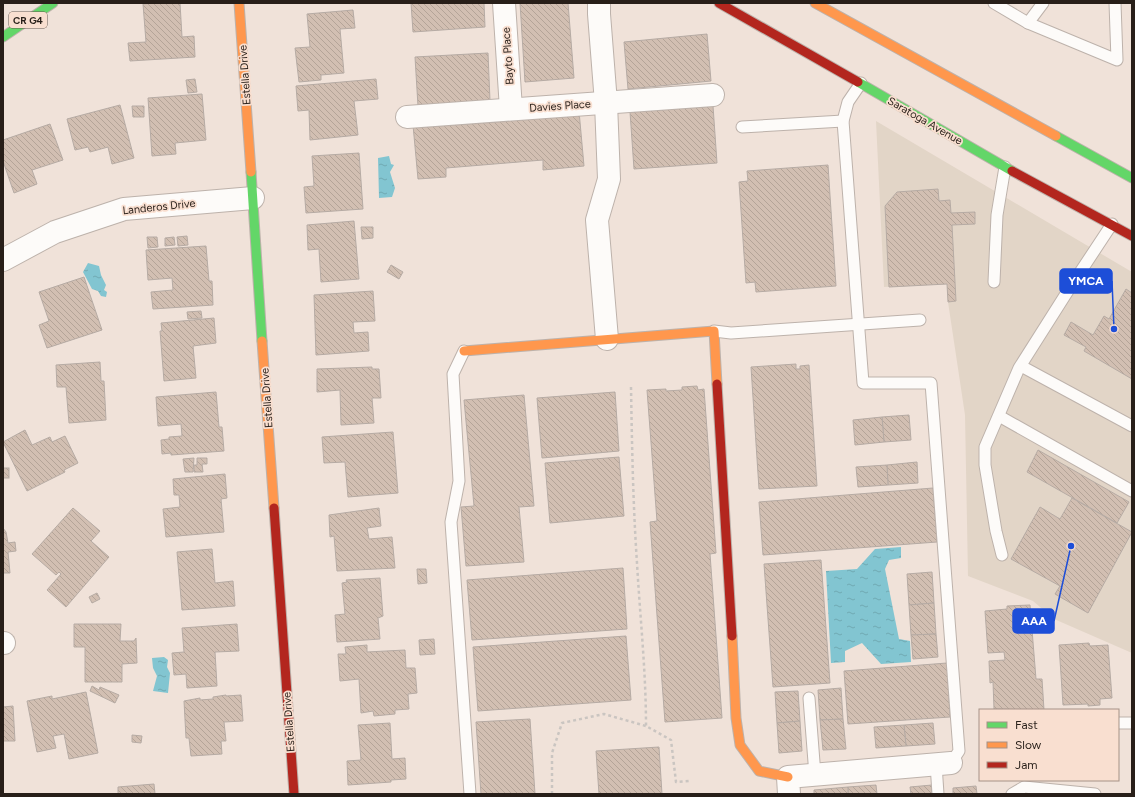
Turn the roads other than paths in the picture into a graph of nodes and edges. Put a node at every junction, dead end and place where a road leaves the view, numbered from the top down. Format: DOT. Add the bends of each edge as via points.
graph roads {
  1 [pos="53,3"];
  2 [pos="240,3"];
  3 [pos="504,3"];
  4 [pos="599,3"];
  5 [pos="719,3"];
  6 [pos="815,3"];
  7 [pos="994,3"];
  8 [pos="1043,3"];
  9 [pos="1115,3"];
  10 [pos="1028,23"];
  11 [pos="3,37"];
  12 [pos="861,84"];
  13 [pos="713,95"];
  14 [pos="606,103"];
  15 [pos="511,109"];
  16 [pos="407,117"];
  17 [pos="843,121"];
  18 [pos="742,127"];
  19 [pos="1005,167"];
  20 [pos="1132,178"];
  21 [pos="253,198"];
  22 [pos="1112,224"];
  23 [pos="1132,236"];
  24 [pos="3,260"];
  25 [pos="994,282"];
  26 [pos="920,320"];
  27 [pos="858,325"];
  28 [pos="714,331"];
  29 [pos="608,339"];
  30 [pos="464,351"];
  31 [pos="1021,366"];
  32 [pos="999,416"];
  33 [pos="1132,426"];
  34 [pos="1132,491"];
  35 [pos="1002,555"];
  36 [pos="809,698"];
  37 [pos="1119,723"];
  38 [pos="1132,723"];
  39 [pos="944,764"];
  40 [pos="815,775"];
  41 [pos="788,785"];
  42 [pos="294,794"];
  43 [pos="470,794"];
  44 [pos="938,794"];
  45 [pos="1012,794"];
  46 [pos="1095,794"];
  1 -- 11 [label="main road, CR G4"];
  2 -- 21 [label="main road, Estella Drive"];
  3 -- 15 [label="street, Bayto Place"];
  4 -- 14 [label="street"];
  5 -- 12 [label="main road, Saratoga Avenue"];
  6 -- 20 [label="main road"];
  7 -- 10 [label="lane"];
  8 -- 10 [label="lane"];
  9 -- 10 [label="lane" via="1117,60"];
  12 -- 17 [label="lane" via="848,102"];
  12 -- 19 [label="main road, Saratoga Avenue"];
  13 -- 14 [label="street, Davies Place"];
  14 -- 15 [label="street, Davies Place"];
  14 -- 29 [label="street" via="609,179 597,220"];
  15 -- 16 [label="street, Davies Place"];
  17 -- 18 [label="lane"];
  17 -- 27 [label="lane"];
  19 -- 22 [label="main road, Saratoga Avenue"];
  19 -- 25 [label="lane" via="997,215"];
  21 -- 24 [label="street, Landeros Drive" via="124,209 55,232"];
  21 -- 42 [label="main road, Estella Drive"];
  22 -- 23 [label="main road, Saratoga Avenue"];
  22 -- 31 [label="lane"];
  26 -- 27 [label="lane"];
  27 -- 28 [label="lane" via="731,333"];
  27 -- 39 [label="lane" via="863,383 931,383 959,751"];
  28 -- 29 [label="main road"];
  28 -- 41 [label="main road" via="736,718 740,745 759,771"];
  29 -- 30 [label="main road"];
  30 -- 43 [label="lane" via="453,374 458,481 451,522"];
  31 -- 32 [label="lane"];
  31 -- 33 [label="lane"];
  32 -- 34 [label="lane"];
  32 -- 35 [label="lane" via="985,447 985,465"];
  36 -- 40 [label="lane"];
  37 -- 38 [label="lane"];
  39 -- 40 [label="street"];
  39 -- 44 [label="lane"];
  40 -- 41 [label="street"];
  45 -- 46 [label="lane" via="1024,787"];
}
